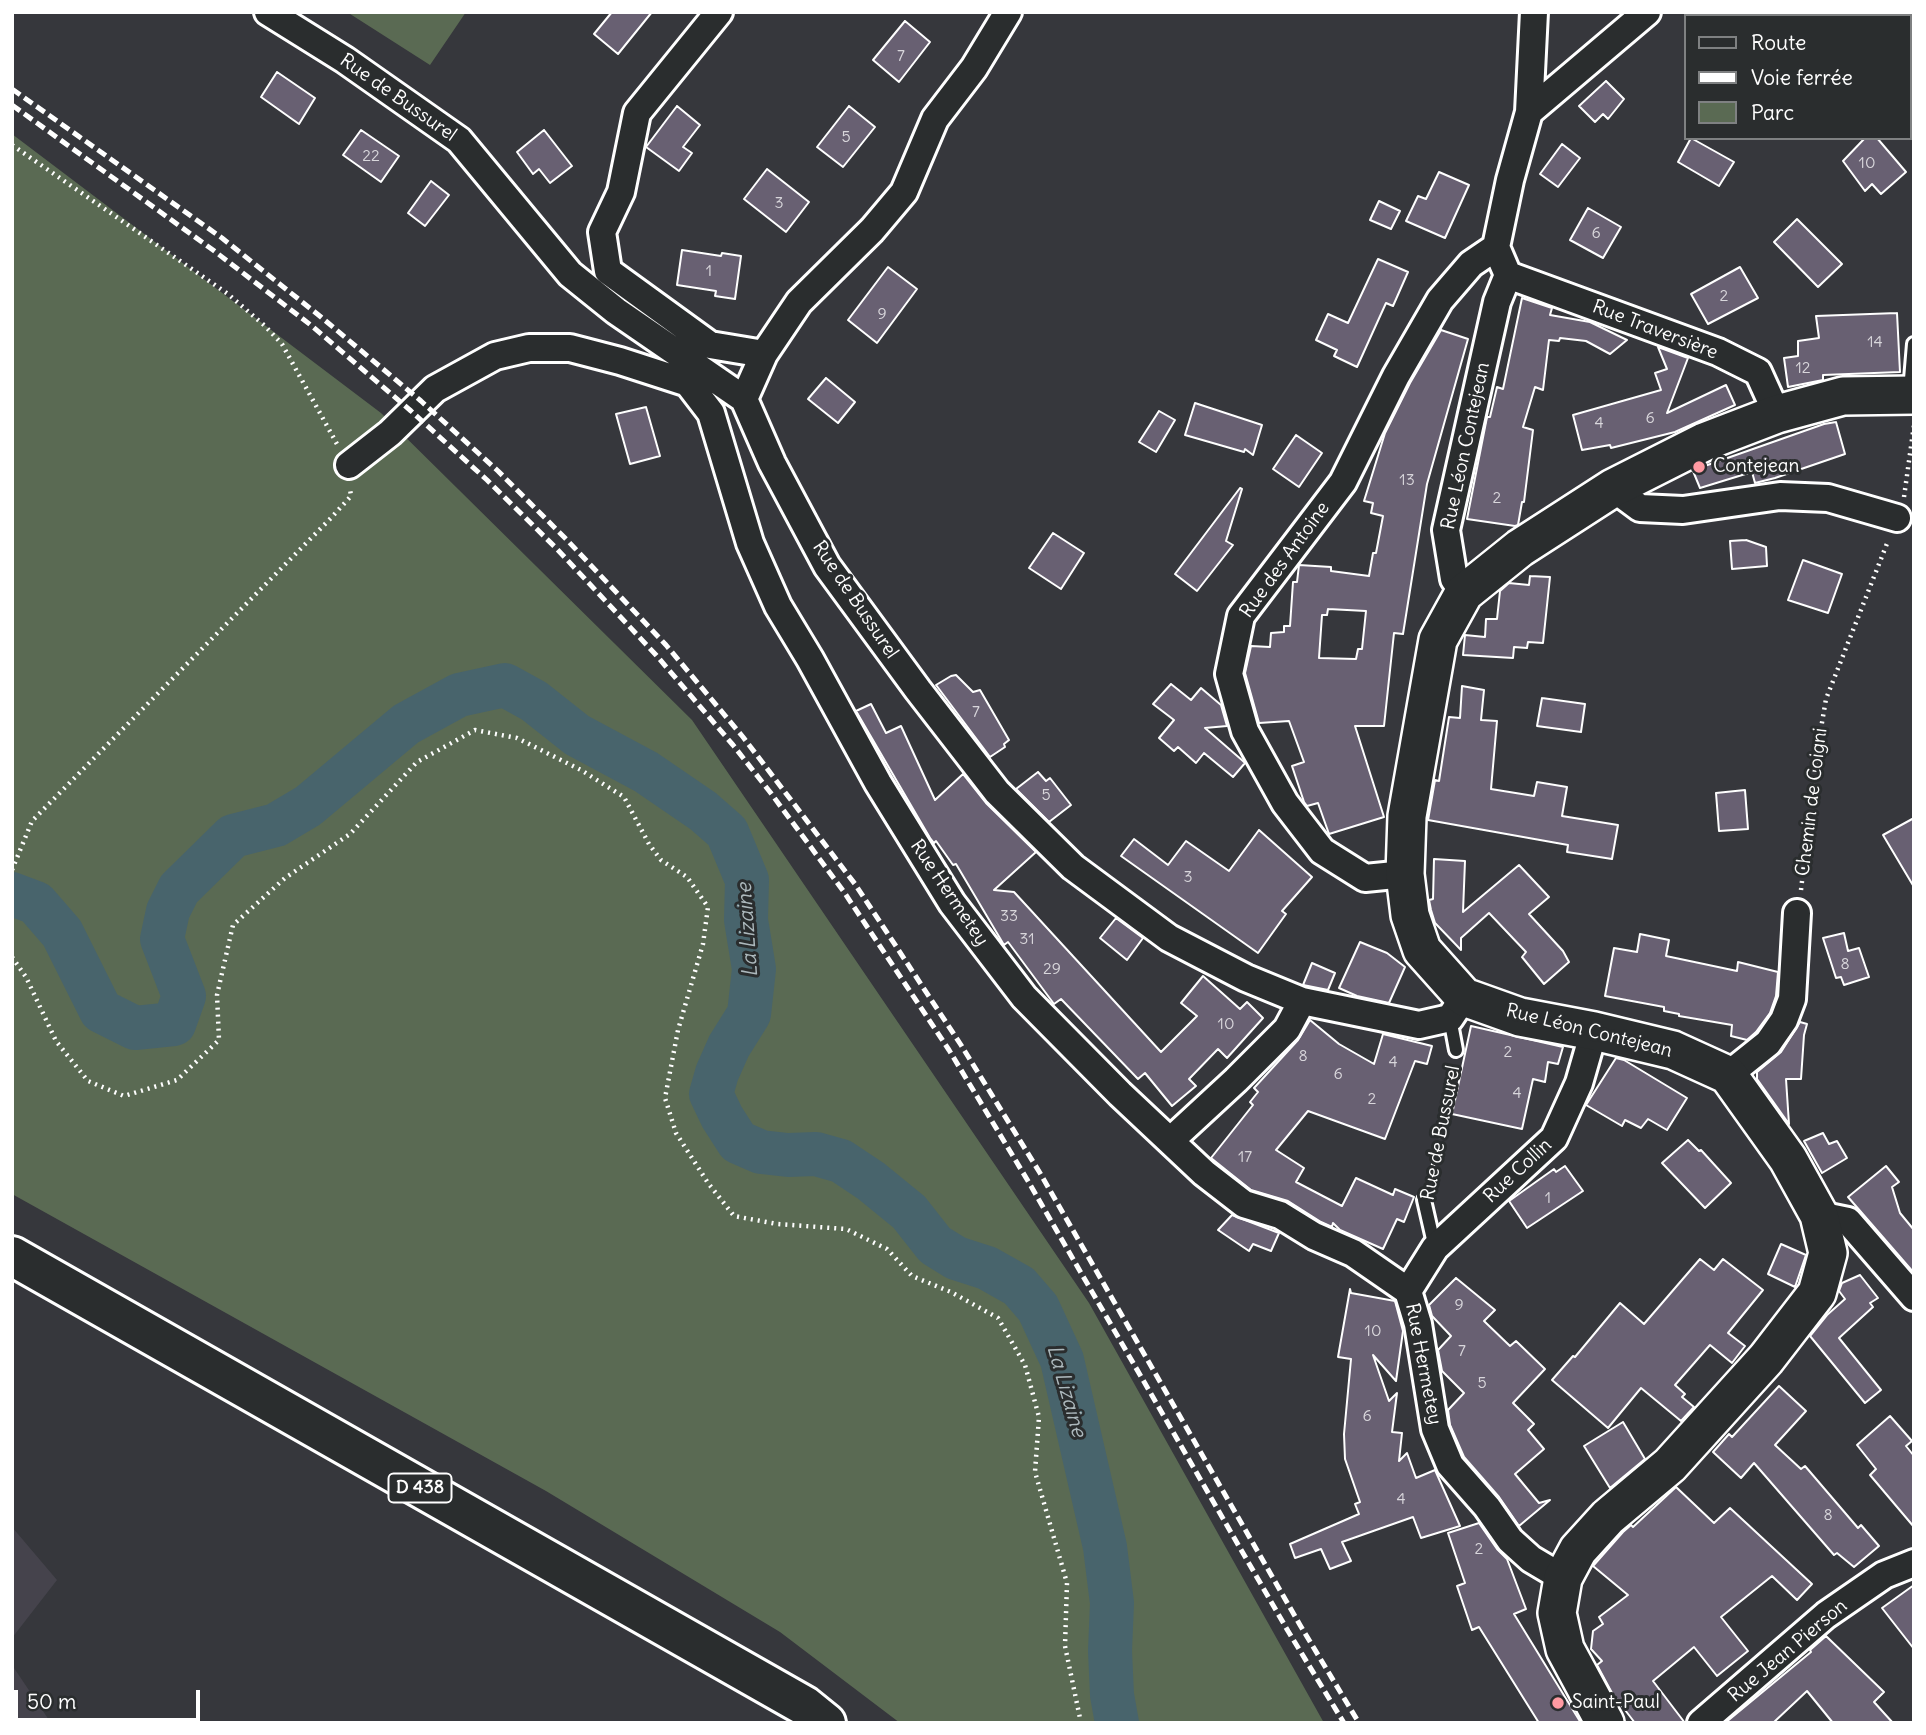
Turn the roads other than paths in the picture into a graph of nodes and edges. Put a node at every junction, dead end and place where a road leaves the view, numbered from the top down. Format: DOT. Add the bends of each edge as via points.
graph roads {
  1 [pos="268,12"];
  2 [pos="719,12"];
  3 [pos="1008,12"];
  4 [pos="1534,12"];
  5 [pos="1647,12"];
  6 [pos="1529,112"];
  7 [pos="1496,247"];
  8 [pos="1508,275"];
  9 [pos="1914,344"];
  10 [pos="764,354"];
  11 [pos="744,399"];
  12 [pos="1913,405"];
  13 [pos="1777,414"];
  14 [pos="349,465"];
  15 [pos="1613,488"];
  16 [pos="1897,518"];
  17 [pos="1464,593"];
  18 [pos="1405,874"];
  19 [pos="1797,913"];
  20 [pos="1302,1001"];
  21 [pos="1457,1007"];
  22 [pos="1594,1031"];
  23 [pos="1456,1050"];
  24 [pos="1728,1075"];
  25 [pos="1170,1141"];
  26 [pos="1424,1200"];
  27 [pos="1819,1215"];
  28 [pos="1435,1248"];
  29 [pos="12,1256"];
  30 [pos="1408,1291"];
  31 [pos="1914,1297"];
  32 [pos="1914,1563"];
  33 [pos="1563,1578"];
  34 [pos="826,1723"];
  35 [pos="1605,1723"];
  36 [pos="1701,1723"];
  1 -- 11 [label="street, Rue de Bussurel" via="459,140 570,274 616,312"];
  2 -- 10 [label="street" via="637,113 621,192 602,232 608,271 710,345"];
  3 -- 10 [label="street" via="935,119 904,192 799,302"];
  4 -- 6 [label="street"];
  5 -- 6 [label="street"];
  6 -- 7 [label="street"];
  7 -- 8 [label="street"];
  7 -- 18 [label="street, Rue des Antoine" via="1471,264 1440,300 1343,482 1241,616 1229,674 1245,731 1285,803 1322,851 1365,878"];
  8 -- 13 [label="street, Rue Traversière" via="1718,352 1758,372"];
  8 -- 17 [label="street, Rue Léon Contejean" via="1497,302 1446,530 1454,579"];
  9 -- 12 [label="lane"];
  10 -- 11 [label="street"];
  11 -- 20 [label="street, Rue de Bussurel" via="827,566 998,792 1073,867 1169,938"];
  12 -- 13 [label="street" via="1843,397"];
  13 -- 15 [label="street" via="1704,442"];
  14 -- 25 [label="street, Rue Hermetey" via="435,389 495,356 529,348 570,348 688,383 711,413 750,543 778,606 952,903 1024,997"];
  15 -- 16 [label="street" via="1640,508 1683,510 1780,496 1828,498"];
  15 -- 17 [label="street" via="1520,548"];
  17 -- 18 [label="street" via="1438,640 1407,816"];
  18 -- 21 [label="street" via="1410,915 1422,950"];
  19 -- 24 [label="street" via="1792,999 1784,1020 1768,1043"];
  20 -- 21 [label="street, Rue de Bussurel" via="1419,1024"];
  20 -- 25 [label="street" via="1287,1028"];
  21 -- 22 [label="street, Rue Léon Contejean"];
  21 -- 23 [label="lane, Rue de Bussurel"];
  22 -- 24 [label="street, Rue Léon Contejean" via="1673,1050"];
  22 -- 28 [label="street, Rue Collin" via="1554,1138"];
  24 -- 27 [label="street" via="1788,1159"];
  25 -- 30 [label="street, Rue Hermetey" via="1244,1204 1280,1215 1353,1253"];
  26 -- 28 [label="lane, Rue de Bussurel"];
  27 -- 31 [label="street" via="1848,1221"];
  27 -- 33 [label="street" via="1828,1253 1817,1293 1766,1359 1670,1465 1608,1517 1578,1550"];
  28 -- 30 [label="street, Rue Collin"];
  29 -- 34 [label="main road, D 438" via="805,1706"];
  30 -- 33 [label="street, Rue Hermetey" via="1435,1429 1450,1465 1510,1540"];
  32 -- 36 [label="street, Rue Jean Pierson" via="1884,1575 1825,1615"];
  33 -- 35 [label="street" via="1557,1613 1565,1649"];
}
